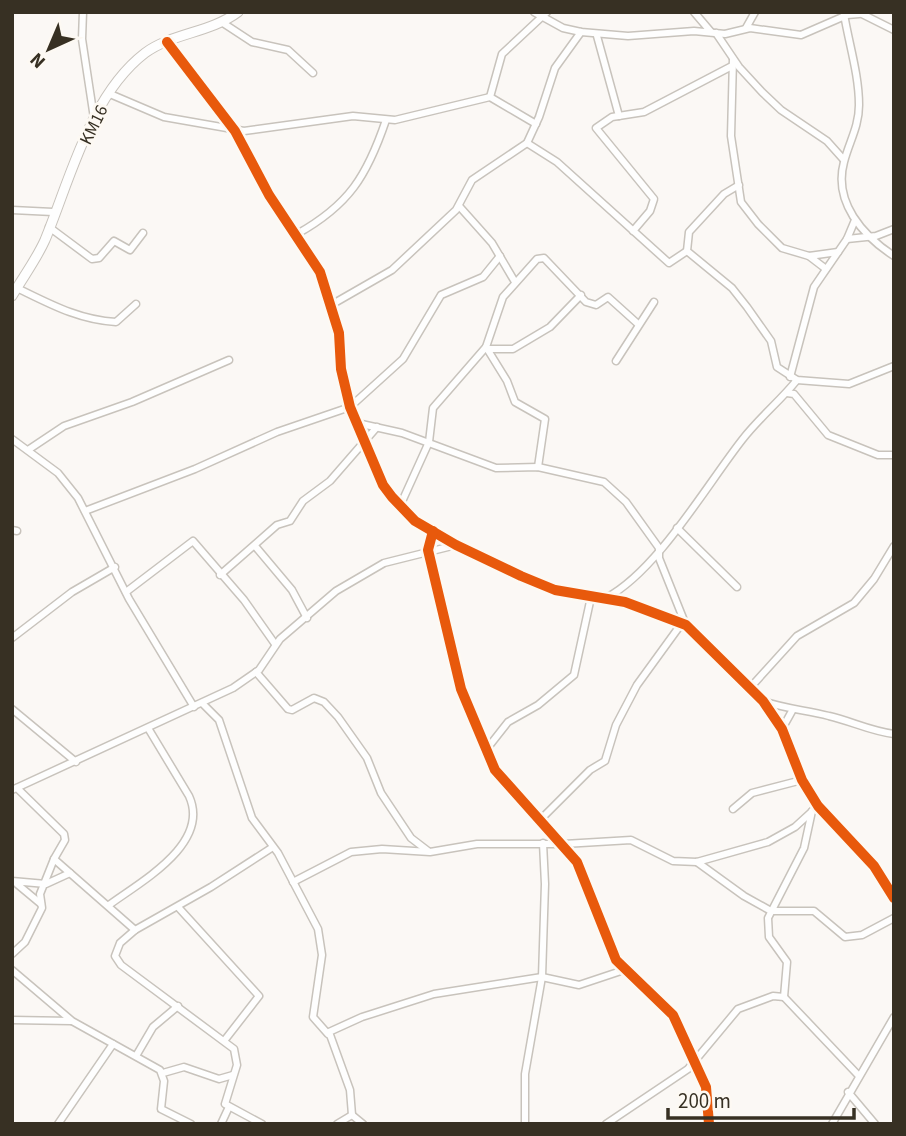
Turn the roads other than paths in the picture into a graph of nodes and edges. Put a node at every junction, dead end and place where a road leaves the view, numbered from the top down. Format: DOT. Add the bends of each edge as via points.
graph roads {
  1 [pos="83,12"];
  2 [pos="238,12"];
  3 [pos="534,12"];
  4 [pos="694,12"];
  5 [pos="755,12"];
  6 [pos="859,13"];
  7 [pos="844,14"];
  8 [pos="545,15"];
  9 [pos="701,22"];
  10 [pos="223,23"];
  11 [pos="746,28"];
  12 [pos="894,30"];
  13 [pos="694,31"];
  14 [pos="581,32"];
  15 [pos="714,33"];
  16 [pos="597,36"];
  17 [pos="167,42"];
  18 [pos="732,62"];
  19 [pos="313,73"];
  20 [pos="110,94"];
  21 [pos="490,97"];
  22 [pos="619,116"];
  23 [pos="94,118"];
  24 [pos="386,120"];
  25 [pos="536,124"];
  26 [pos="235,131"];
  27 [pos="527,143"];
  28 [pos="844,160"];
  29 [pos="739,186"];
  30 [pos="458,206"];
  31 [pos="12,210"];
  32 [pos="53,212"];
  33 [pos="855,220"];
  34 [pos="49,227"];
  35 [pos="894,229"];
  36 [pos="633,231"];
  37 [pos="143,233"];
  38 [pos="297,234"];
  39 [pos="868,235"];
  40 [pos="847,239"];
  41 [pos="876,239"];
  42 [pos="687,251"];
  43 [pos="838,252"];
  44 [pos="500,256"];
  45 [pos="808,256"];
  46 [pos="894,256"];
  47 [pos="826,269"];
  48 [pos="515,282"];
  49 [pos="15,292"];
  50 [pos="581,295"];
  51 [pos="654,302"];
  52 [pos="136,304"];
  53 [pos="331,305"];
  54 [pos="638,324"];
  55 [pos="486,348"];
  56 [pos="229,360"];
  57 [pos="616,361"];
  58 [pos="894,366"];
  59 [pos="793,378"];
  60 [pos="787,396"];
  61 [pos="350,407"];
  62 [pos="357,423"];
  63 [pos="377,427"];
  64 [pos="12,439"];
  65 [pos="365,440"];
  66 [pos="429,442"];
  67 [pos="28,450"];
  68 [pos="894,455"];
  69 [pos="538,467"];
  70 [pos="400,506"];
  71 [pos="85,511"];
  72 [pos="677,528"];
  73 [pos="433,531"];
  74 [pos="456,545"];
  75 [pos="255,546"];
  76 [pos="660,548"];
  77 [pos="893,549"];
  78 [pos="428,550"];
  79 [pos="115,567"];
  80 [pos="220,575"];
  81 [pos="737,587"];
  82 [pos="126,592"];
  83 [pos="591,597"];
  84 [pos="606,598"];
  85 [pos="307,618"];
  86 [pos="684,624"];
  87 [pos="12,638"];
  88 [pos="275,644"];
  89 [pos="256,672"];
  90 [pos="749,689"];
  91 [pos="763,701"];
  92 [pos="202,703"];
  93 [pos="194,707"];
  94 [pos="12,709"];
  95 [pos="792,711"];
  96 [pos="148,728"];
  97 [pos="782,729"];
  98 [pos="894,734"];
  99 [pos="486,750"];
  100 [pos="76,762"];
  101 [pos="802,780"];
  102 [pos="15,789"];
  103 [pos="815,808"];
  104 [pos="733,810"];
  105 [pos="541,820"];
  106 [pos="411,838"];
  107 [pos="543,843"];
  108 [pos="564,844"];
  109 [pos="273,847"];
  110 [pos="394,849"];
  111 [pos="430,852"];
  112 [pos="54,859"];
  113 [pos="696,862"];
  114 [pos="70,873"];
  115 [pos="293,881"];
  116 [pos="14,882"];
  117 [pos="46,884"];
  118 [pos="894,898"];
  119 [pos="41,904"];
  120 [pos="109,905"];
  121 [pos="177,907"];
  122 [pos="771,911"];
  123 [pos="894,918"];
  124 [pos="135,930"];
  125 [pos="12,954"];
  126 [pos="12,970"];
  127 [pos="624,970"];
  128 [pos="542,977"];
  129 [pos="784,997"];
  130 [pos="178,1006"];
  131 [pos="894,1017"];
  132 [pos="12,1020"];
  133 [pos="72,1021"];
  134 [pos="328,1034"];
  135 [pos="224,1041"];
  136 [pos="113,1044"];
  137 [pos="136,1056"];
  138 [pos="695,1061"];
  139 [pos="163,1073"];
  140 [pos="234,1073"];
  141 [pos="859,1076"];
  142 [pos="848,1092"];
  143 [pos="228,1108"];
  144 [pos="352,1115"];
  145 [pos="58,1124"];
  146 [pos="191,1124"];
  147 [pos="221,1124"];
  148 [pos="262,1124"];
  149 [pos="337,1124"];
  150 [pos="363,1124"];
  151 [pos="526,1124"];
  152 [pos="606,1124"];
  153 [pos="709,1124"];
  154 [pos="832,1124"];
  155 [pos="874,1124"];
  1 -- 23 [label="street" via="82,39"];
  2 -- 10 [label="street, KM16"];
  3 -- 8 [label="street"];
  4 -- 9 [label="street"];
  5 -- 11 [label="street"];
  6 -- 7 [label="street"];
  6 -- 12 [label="street"];
  7 -- 11 [label="street" via="801,35"];
  7 -- 28 [label="street" via="859,107 854,138"];
  8 -- 14 [label="street"];
  8 -- 21 [label="street" via="502,54"];
  9 -- 13 [label="street"];
  9 -- 15 [label="street"];
  10 -- 17 [label="street, KM16"];
  10 -- 19 [label="street" via="253,42 288,51"];
  11 -- 15 [label="street"];
  13 -- 15 [label="street"];
  13 -- 16 [label="street"];
  14 -- 16 [label="street"];
  14 -- 25 [label="street" via="555,68"];
  15 -- 18 [label="street"];
  16 -- 22 [label="street"];
  17 -- 20 [label="street, KM16" via="136,61"];
  17 -- 26 [label="street"];
  18 -- 22 [label="street" via="644,112"];
  18 -- 28 [label="street" via="773,104 827,141"];
  18 -- 29 [label="street" via="731,136"];
  20 -- 23 [label="street, KM16"];
  20 -- 26 [label="street" via="164,117"];
  21 -- 24 [label="street"];
  21 -- 25 [label="street"];
  22 -- 36 [label="street" via="598,126 596,132 654,202"];
  23 -- 32 [label="street, KM16"];
  24 -- 26 [label="street" via="360,115"];
  24 -- 38 [label="street" via="358,183 334,211"];
  25 -- 27 [label="street"];
  26 -- 38 [label="street"];
  27 -- 30 [label="street" via="472,180"];
  27 -- 36 [label="street" via="557,162"];
  28 -- 33 [label="street" via="844,196"];
  29 -- 42 [label="street" via="724,194 689,232"];
  29 -- 45 [label="street" via="741,202 765,232 782,248"];
  30 -- 44 [label="street"];
  30 -- 53 [label="street" via="392,270"];
  31 -- 32 [label="street"];
  32 -- 34 [label="street, KM16"];
  33 -- 39 [label="street"];
  33 -- 40 [label="street"];
  34 -- 37 [label="street" via="92,259 99,258 114,241 130,250"];
  34 -- 49 [label="street, KM16"];
  35 -- 41 [label="street"];
  36 -- 42 [label="street" via="669,263"];
  38 -- 53 [label="street" via="320,272"];
  39 -- 40 [label="street"];
  39 -- 41 [label="street"];
  40 -- 43 [label="street"];
  41 -- 46 [label="street"];
  42 -- 59 [label="street" via="732,288 769,337 778,367"];
  43 -- 45 [label="street"];
  43 -- 47 [label="street"];
  44 -- 48 [label="street"];
  44 -- 61 [label="street" via="483,277 441,295 404,359"];
  45 -- 47 [label="street"];
  47 -- 59 [label="street" via="814,287"];
  48 -- 50 [label="street" via="537,259 544,258"];
  48 -- 55 [label="street" via="496,313"];
  49 -- 52 [label="street" via="95,321 116,323"];
  50 -- 54 [label="street" via="596,305 608,297"];
  50 -- 55 [label="street" via="553,325 516,347"];
  51 -- 54 [label="street"];
  53 -- 61 [label="street"];
  54 -- 57 [label="street"];
  55 -- 66 [label="street" via="433,408"];
  55 -- 69 [label="street" via="508,381 515,402 545,419"];
  56 -- 67 [label="street" via="64,426"];
  58 -- 59 [label="street" via="849,384"];
  59 -- 60 [label="street"];
  60 -- 68 [label="street" via="828,435 878,455"];
  60 -- 72 [label="street" via="745,436"];
  61 -- 62 [label="street"];
  61 -- 71 [label="street"];
  62 -- 63 [label="street"];
  62 -- 65 [label="street"];
  63 -- 65 [label="street"];
  63 -- 66 [label="street"];
  64 -- 67 [label="street"];
  65 -- 70 [label="street" via="383,485"];
  65 -- 75 [label="street" via="330,481 303,501 290,521 278,525"];
  66 -- 69 [label="street" via="496,468"];
  66 -- 70 [label="street"];
  67 -- 71 [label="street" via="58,473"];
  69 -- 76 [label="street" via="604,482 626,502"];
  70 -- 73 [label="street"];
  71 -- 79 [label="street"];
  72 -- 76 [label="street"];
  72 -- 81 [label="street"];
  73 -- 74 [label="street"];
  73 -- 78 [label="street"];
  74 -- 78 [label="street"];
  74 -- 83 [label="street" via="555,590"];
  75 -- 80 [label="street"];
  75 -- 85 [label="street" via="292,590"];
  76 -- 84 [label="street"];
  76 -- 86 [label="street" via="659,558"];
  77 -- 90 [label="street" via="854,603 797,636"];
  78 -- 85 [label="street" via="376,567 336,591"];
  78 -- 99 [label="street" via="461,689"];
  79 -- 82 [label="street"];
  79 -- 87 [label="street" via="72,592"];
  80 -- 82 [label="street" via="192,541"];
  80 -- 88 [label="street"];
  82 -- 93 [label="street"];
  83 -- 84 [label="street"];
  83 -- 99 [label="street" via="574,675 508,723"];
  84 -- 86 [label="street"];
  85 -- 88 [label="street"];
  86 -- 90 [label="street"];
  86 -- 105 [label="street" via="637,685 616,725 605,761 590,770"];
  88 -- 89 [label="street"];
  89 -- 92 [label="street"];
  89 -- 106 [label="street" via="288,709 314,698 330,707 367,758 381,793"];
  90 -- 91 [label="street"];
  91 -- 95 [label="street"];
  91 -- 97 [label="street"];
  92 -- 93 [label="street"];
  92 -- 109 [label="street" via="219,720 252,818"];
  93 -- 96 [label="street"];
  94 -- 100 [label="street"];
  95 -- 97 [label="street"];
  95 -- 98 [label="street"];
  96 -- 100 [label="street"];
  96 -- 120 [label="street" via="189,796 194,819 170,859"];
  97 -- 101 [label="street"];
  99 -- 105 [label="street" via="501,780"];
  100 -- 102 [label="street"];
  101 -- 103 [label="street"];
  101 -- 104 [label="street" via="752,793"];
  102 -- 112 [label="street" via="64,834 65,841"];
  103 -- 113 [label="street" via="795,827 768,842"];
  103 -- 118 [label="street" via="874,866"];
  103 -- 122 [label="street" via="804,848"];
  105 -- 108 [label="street"];
  106 -- 110 [label="street"];
  106 -- 111 [label="street"];
  107 -- 108 [label="street"];
  107 -- 111 [label="street" via="477,844"];
  107 -- 128 [label="street"];
  108 -- 113 [label="street" via="631,840 673,861"];
  108 -- 127 [label="street" via="583,874 605,936"];
  109 -- 115 [label="street"];
  109 -- 121 [label="street"];
  110 -- 111 [label="street"];
  110 -- 115 [label="street" via="351,852"];
  112 -- 114 [label="street"];
  112 -- 117 [label="street"];
  113 -- 122 [label="street"];
  114 -- 117 [label="street"];
  114 -- 120 [label="street"];
  115 -- 134 [label="street" via="321,941 313,1017"];
  116 -- 117 [label="street"];
  116 -- 119 [label="street"];
  117 -- 119 [label="street"];
  119 -- 125 [label="street" via="25,942"];
  120 -- 124 [label="street"];
  121 -- 124 [label="street"];
  121 -- 135 [label="street" via="259,996"];
  122 -- 123 [label="street" via="814,911 850,937"];
  122 -- 129 [label="street" via="769,937 788,967"];
  124 -- 130 [label="street" via="116,950 118,961"];
  126 -- 133 [label="street"];
  127 -- 128 [label="street" via="579,985"];
  127 -- 138 [label="street" via="673,1015"];
  128 -- 134 [label="street" via="434,993 362,1017"];
  128 -- 151 [label="street" via="525,1073"];
  129 -- 138 [label="street" via="773,996 738,1009"];
  129 -- 141 [label="street"];
  130 -- 135 [label="street"];
  130 -- 137 [label="street" via="153,1027"];
  131 -- 141 [label="street"];
  132 -- 133 [label="street"];
  133 -- 136 [label="street"];
  134 -- 144 [label="street" via="348,1084"];
  135 -- 140 [label="street" via="236,1053"];
  136 -- 137 [label="street"];
  136 -- 145 [label="street"];
  137 -- 139 [label="street"];
  138 -- 152 [label="street"];
  138 -- 153 [label="street" via="708,1096"];
  139 -- 140 [label="street" via="184,1067 219,1079"];
  139 -- 146 [label="street" via="161,1108"];
  140 -- 143 [label="street" via="225,1100"];
  141 -- 142 [label="street"];
  142 -- 154 [label="street"];
  142 -- 155 [label="street"];
  143 -- 147 [label="street"];
  143 -- 148 [label="street"];
  144 -- 149 [label="street"];
  144 -- 150 [label="street"];
}
